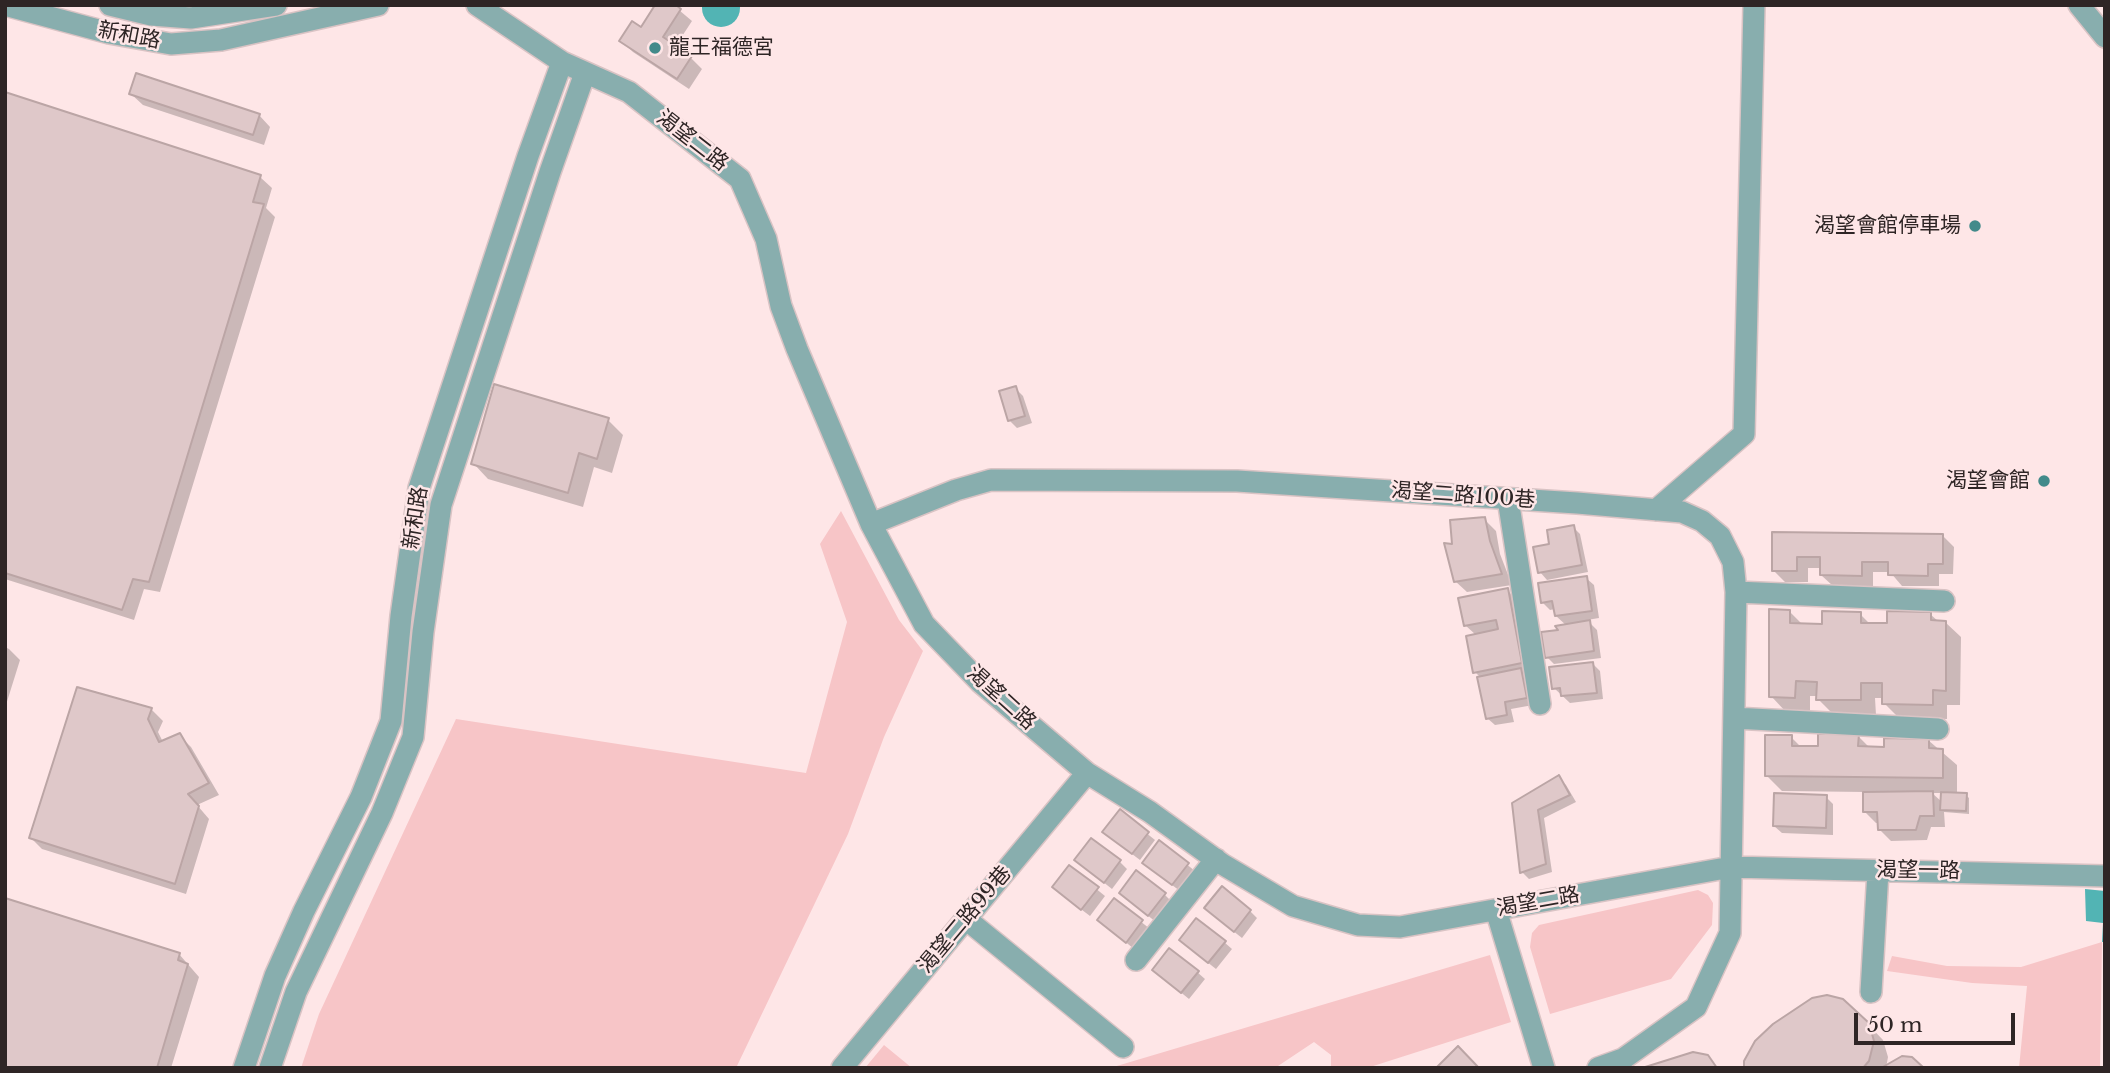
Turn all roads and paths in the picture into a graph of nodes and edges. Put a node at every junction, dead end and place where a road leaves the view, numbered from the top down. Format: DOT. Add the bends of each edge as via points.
graph roads {
  1 [pos="5,5"];
  2 [pos="110,5"];
  3 [pos="276,5"];
  4 [pos="378,5"];
  5 [pos="477,5"];
  6 [pos="1754,5"];
  7 [pos="2078,5"];
  8 [pos="2105,37"];
  9 [pos="562,62"];
  10 [pos="585,73"];
  11 [pos="1508,499"];
  12 [pos="1656,510"];
  13 [pos="871,524"];
  14 [pos="1736,592"];
  15 [pos="1944,601"];
  16 [pos="1540,704"];
  17 [pos="1734,718"];
  18 [pos="1938,729"];
  19 [pos="1087,773"];
  20 [pos="1216,859"];
  21 [pos="1731,867"];
  22 [pos="1878,870"];
  23 [pos="2105,876"];
  24 [pos="1496,910"];
  25 [pos="966,919"];
  26 [pos="1136,960"];
  27 [pos="1871,992"];
  28 [pos="1123,1047"];
  29 [pos="243,1068"];
  30 [pos="270,1068"];
  31 [pos="842,1068"];
  32 [pos="1544,1068"];
  33 [pos="1598,1068"];
  1 -- 4 [label="street, 新和路" via="171,44 221,40"];
  2 -- 3 [label="street" via="191,18"];
  5 -- 9 [label="street"];
  6 -- 12 [label="street" via="1744,434"];
  7 -- 8 [label="street"];
  9 -- 10 [label="street, 渴望二路"];
  9 -- 29 [label="street, 新和路" via="419,488 391,721 361,797 275,976"];
  10 -- 13 [label="street, 渴望二路" via="629,92 740,179 766,239 781,306 797,349"];
  10 -- 30 [label="street, 新和路" via="441,505 413,737 382,813 296,992"];
  11 -- 12 [label="street, 渴望二路100巷"];
  11 -- 13 [label="street, 渴望二路100巷" via="1237,481 991,480"];
  11 -- 16 [label="street"];
  12 -- 14 [label="street, 渴望二路100巷" via="1682,512 1720,537 1733,562"];
  13 -- 19 [label="street, 渴望二路" via="924,624 980,682"];
  14 -- 15 [label="street"];
  14 -- 17 [label="street, 渴望二路100巷"];
  17 -- 18 [label="street"];
  17 -- 21 [label="street, 渴望二路100巷"];
  19 -- 20 [label="street, 渴望二路"];
  19 -- 25 [label="street, 渴望二路99巷"];
  20 -- 24 [label="street, 渴望二路" via="1293,906 1358,925 1400,927"];
  20 -- 26 [label="street"];
  21 -- 22 [label="street, 渴望一路"];
  21 -- 24 [label="street, 渴望二路"];
  21 -- 33 [label="street, 渴望二路100巷" via="1730,933 1696,1007 1623,1059"];
  22 -- 23 [label="street, 渴望一路"];
  22 -- 27 [label="street"];
  24 -- 32 [label="street"];
  25 -- 28 [label="street"];
  25 -- 31 [label="street, 渴望二路99巷"];
}
